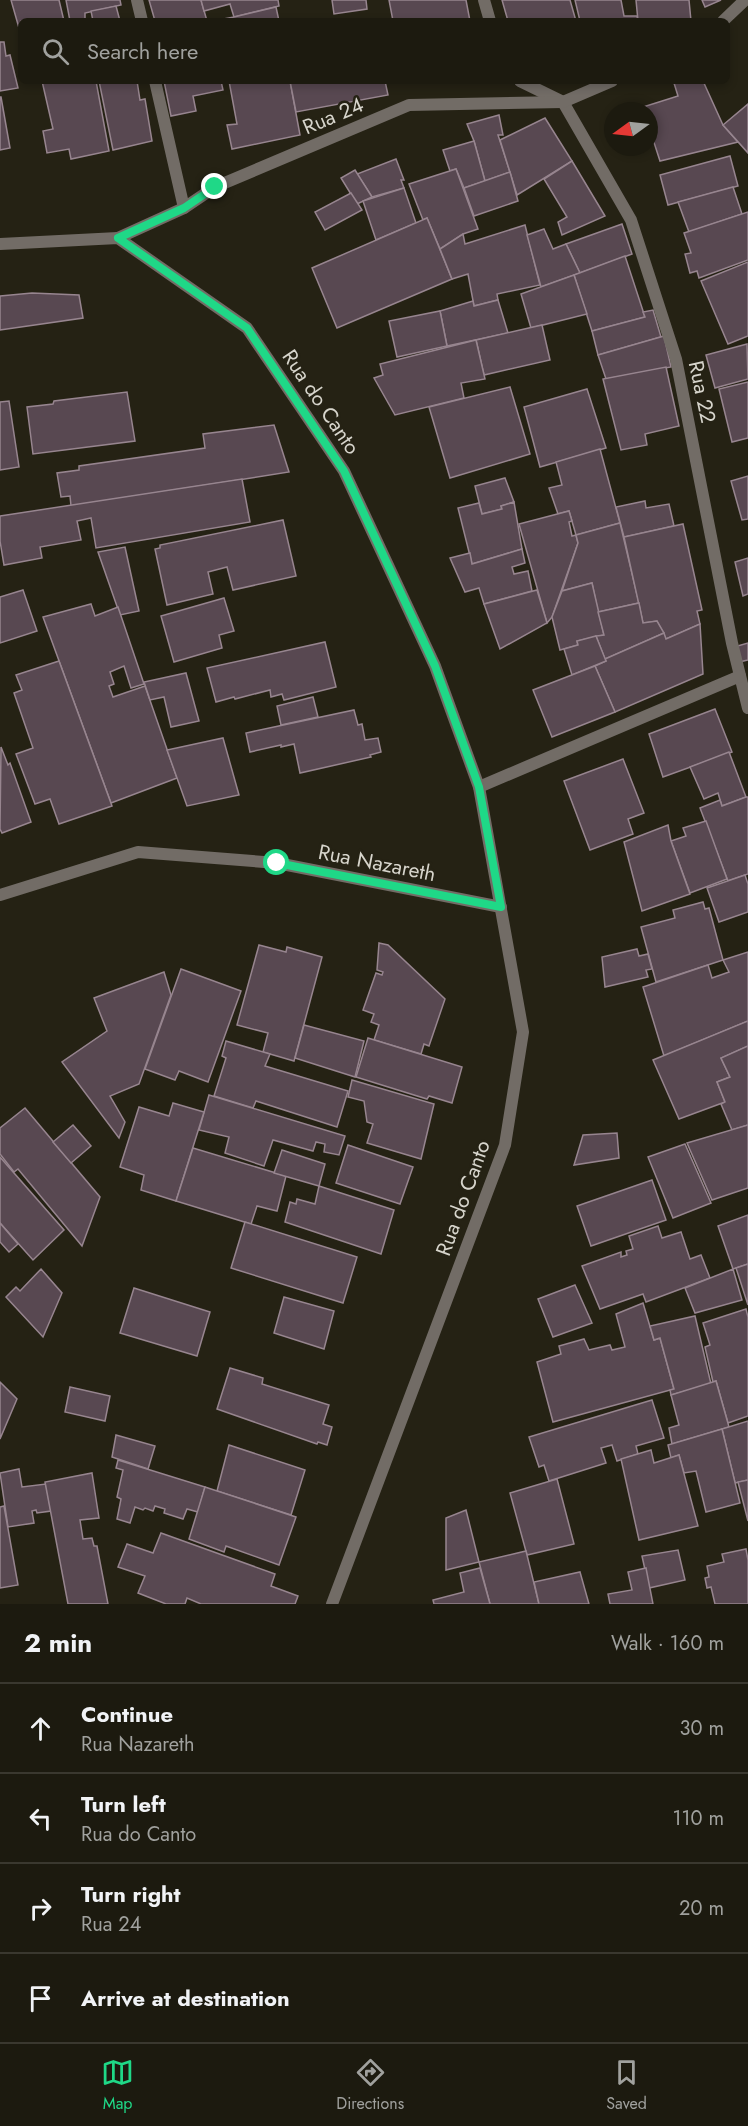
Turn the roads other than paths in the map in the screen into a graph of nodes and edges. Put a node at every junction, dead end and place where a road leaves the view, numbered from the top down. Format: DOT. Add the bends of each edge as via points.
graph roads {
  1 [pos="137,0"];
  2 [pos="484,0"];
  3 [pos="745,0"];
  4 [pos="141,18"];
  5 [pos="489,18"];
  6 [pos="726,18"];
  7 [pos="157,84"];
  8 [pos="526,84"];
  9 [pos="605,84"];
  10 [pos="563,102"];
  11 [pos="184,208"];
  12 [pos="118,238"];
  13 [pos="0,244"];
  14 [pos="740,676"];
  15 [pos="748,708"];
  16 [pos="479,787"];
  17 [pos="0,895"];
  18 [pos="501,907"];
  19 [pos="332,1604"];
  1 -- 4 [label="street"];
  2 -- 5 [label="street"];
  3 -- 6 [label="street"];
  7 -- 11 [label="street"];
  8 -- 10 [label="street"];
  9 -- 10 [label="street, Rua 24"];
  10 -- 11 [label="street, Rua 24" via="409,105 215,187"];
  10 -- 14 [label="street, Rua 22" via="631,220 676,359"];
  11 -- 12 [label="street, Rua 24"];
  12 -- 13 [label="street"];
  12 -- 16 [label="street, Rua do Canto" via="247,328 344,471 435,666"];
  14 -- 15 [label="street, Rua 22"];
  14 -- 16 [label="street"];
  16 -- 18 [label="street, Rua do Canto"];
  17 -- 18 [label="street, Rua Nazareth" via="138,852 277,863"];
  18 -- 19 [label="street, Rua do Canto" via="523,1032 505,1145"];
}
